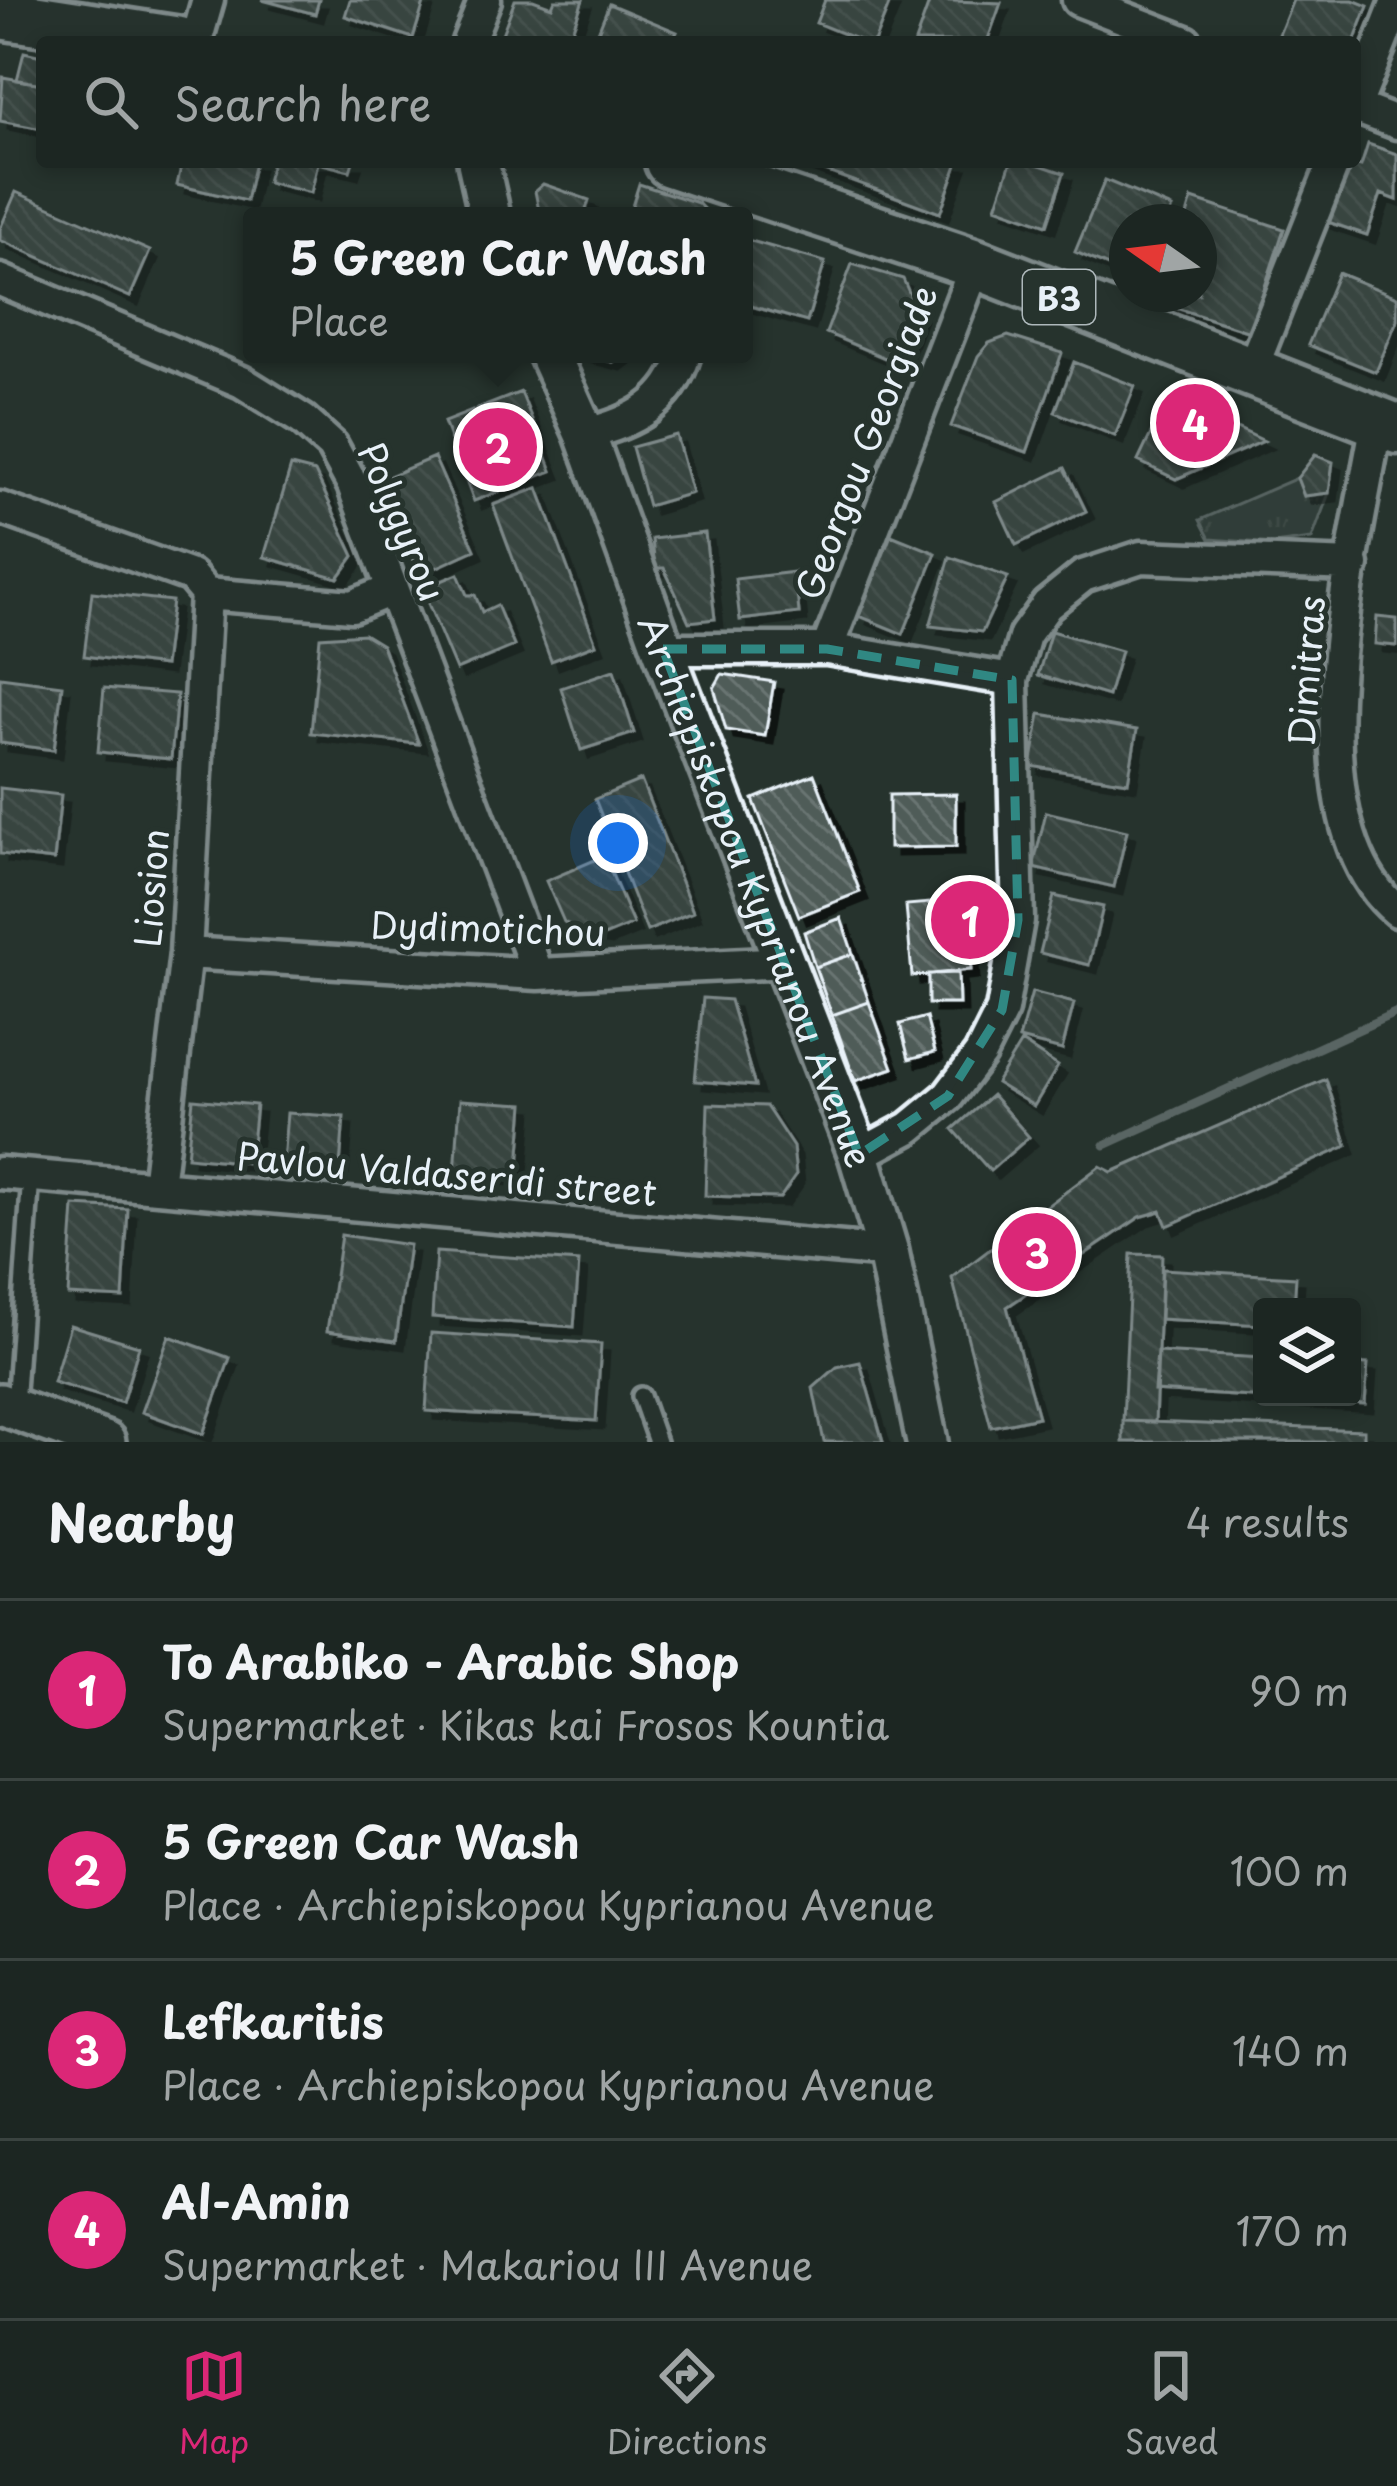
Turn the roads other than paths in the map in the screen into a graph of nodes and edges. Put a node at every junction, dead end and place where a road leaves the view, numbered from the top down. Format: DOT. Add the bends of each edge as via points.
graph roads {
  1 [pos="208,0"];
  2 [pos="485,0"];
  3 [pos="1078,0"];
  4 [pos="1397,2"];
  5 [pos="0,14"];
  6 [pos="141,36"];
  7 [pos="198,36"];
  8 [pos="470,36"];
  9 [pos="1171,36"];
  10 [pos="1361,93"];
  11 [pos="1361,110"];
  12 [pos="1397,122"];
  13 [pos="479,168"];
  14 [pos="680,168"];
  15 [pos="1332,168"];
  16 [pos="733,199"];
  17 [pos="488,207"];
  18 [pos="976,264"];
  19 [pos="0,280"];
  20 [pos="553,363"];
  21 [pos="680,363"];
  22 [pos="1250,374"];
  23 [pos="1387,425"];
  24 [pos="585,434"];
  25 [pos="0,508"];
  26 [pos="1353,565"];
  27 [pos="391,590"];
  28 [pos="206,594"];
  29 [pos="663,649"];
  30 [pos="827,649"];
  31 [pos="1012,680"];
  32 [pos="1397,911"];
  33 [pos="186,952"];
  34 [pos="788,962"];
  35 [pos="538,974"];
  36 [pos="860,1155"];
  37 [pos="16,1174"];
  38 [pos="158,1186"];
  39 [pos="888,1252"];
  40 [pos="0,1310"];
  41 [pos="21,1314"];
  42 [pos="641,1396"];
  43 [pos="7,1407"];
  44 [pos="105,1442"];
  45 [pos="657,1442"];
  46 [pos="927,1442"];
  1 -- 7 [label="street"];
  2 -- 8 [label="street"];
  3 -- 9 [label="street"];
  4 -- 10 [label="street"];
  5 -- 6 [label="main road"];
  11 -- 12 [label="street"];
  13 -- 17 [label="street"];
  14 -- 16 [label="main road, B3"];
  15 -- 22 [label="street"];
  16 -- 18 [label="main road, B3"];
  18 -- 22 [label="main road, B3"];
  18 -- 30 [label="street, Georgou Georgiade"];
  19 -- 27 [label="street, Polygyrou" via="242,382 303,420 332,446 353,485"];
  20 -- 24 [label="street, Archiepiskopou Kyprianou Avenue"];
  21 -- 24 [label="street" via="656,404 626,425"];
  22 -- 23 [label="main road, B3"];
  23 -- 26 [label="street, Dimitras"];
  24 -- 29 [label="street, Archiepiskopou Kyprianou Avenue"];
  25 -- 28 [label="street" via="191,576"];
  26 -- 31 [label="street" via="1141,556 1083,576 1046,604 1025,635"];
  26 -- 32 [label="street, Dimitras" via="1339,653 1338,775 1357,863"];
  27 -- 28 [label="street" via="352,606"];
  27 -- 35 [label="street, Polygyrou"];
  28 -- 33 [label="street, Liosion"];
  29 -- 30 [label="street"];
  29 -- 34 [label="street, Archiepiskopou Kyprianou Avenue"];
  30 -- 31 [label="street"];
  31 -- 36 [label="street" via="1018,920 1003,1010 948,1096"];
  33 -- 35 [label="street, Dydimotichou"];
  33 -- 38 [label="street, Liosion"];
  34 -- 35 [label="street, Dydimotichou"];
  34 -- 36 [label="street, Archiepiskopou Kyprianou Avenue"];
  36 -- 39 [label="street, Archiepiskopou Kyprianou Avenue"];
  37 -- 38 [label="street, Pavlou Valdaseridi street"];
  37 -- 41 [label="lane"];
  38 -- 39 [label="street, Pavlou Valdaseridi street"];
  39 -- 46 [label="street, Archiepiskopou Kyprianou Avenue"];
  40 -- 41 [label="lane"];
  41 -- 43 [label="lane"];
  42 -- 45 [label="lane"];
  43 -- 44 [label="street"];
}
